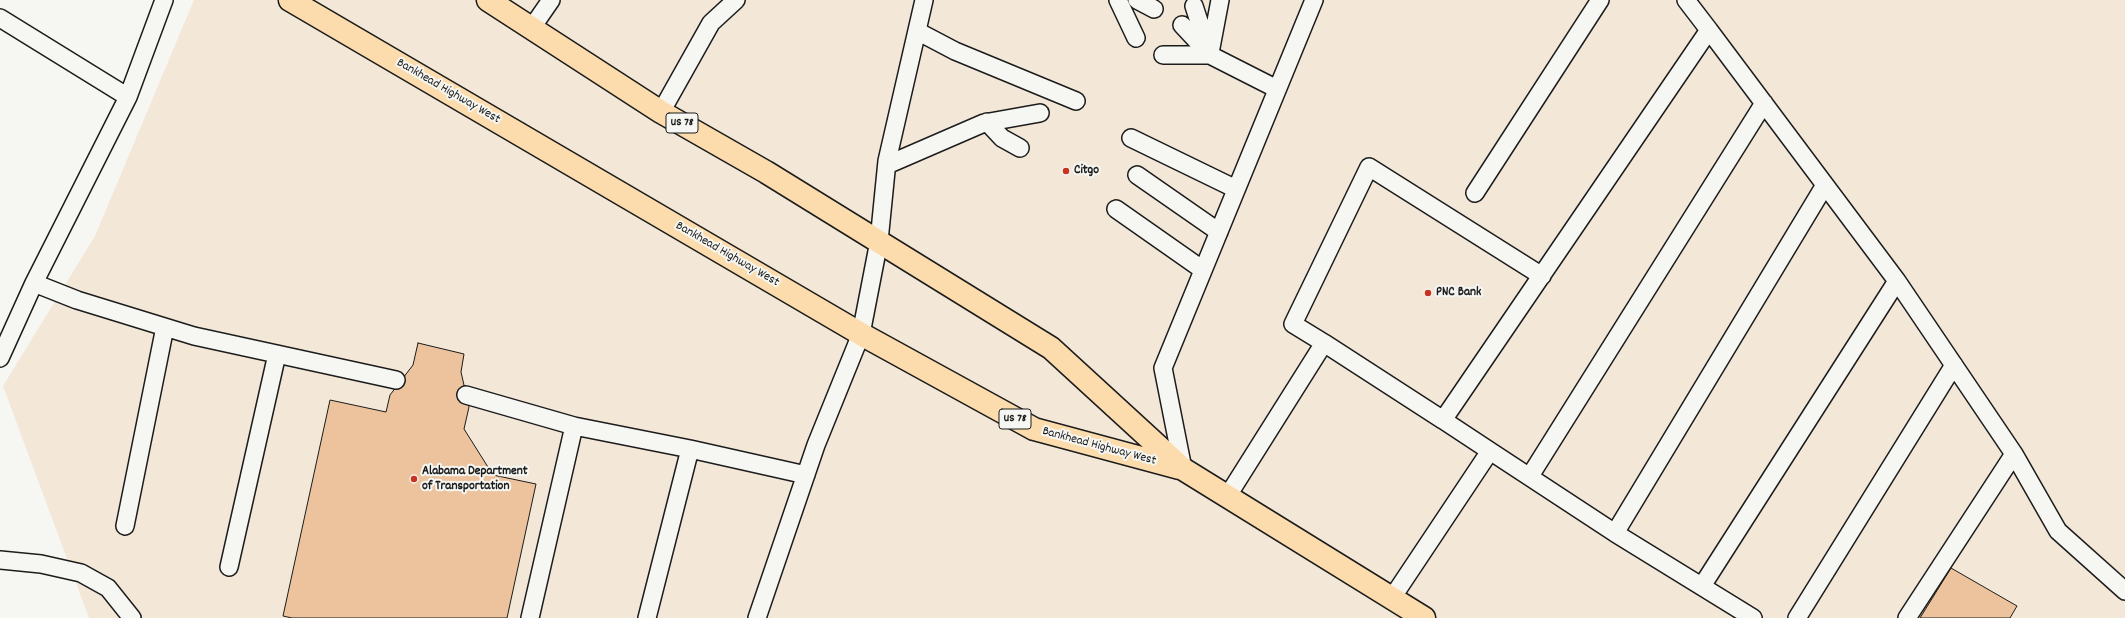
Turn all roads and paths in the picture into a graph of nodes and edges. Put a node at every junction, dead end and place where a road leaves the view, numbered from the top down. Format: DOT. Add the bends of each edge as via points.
graph roads {
  1 [pos="164,0"];
  2 [pos="290,0"];
  3 [pos="488,0"];
  4 [pos="551,0"];
  5 [pos="736,0"];
  6 [pos="924,0"];
  7 [pos="1118,0"];
  8 [pos="1137,0"];
  9 [pos="1220,0"];
  10 [pos="1314,0"];
  11 [pos="1600,0"];
  12 [pos="1686,0"];
  13 [pos="1194,6"];
  14 [pos="1154,9"];
  15 [pos="0,18"];
  16 [pos="1182,25"];
  17 [pos="531,29"];
  18 [pos="1709,30"];
  19 [pos="917,32"];
  20 [pos="1136,38"];
  21 [pos="1163,55"];
  22 [pos="1210,55"];
  23 [pos="1278,89"];
  24 [pos="128,97"];
  25 [pos="1076,101"];
  26 [pos="1764,103"];
  27 [pos="661,112"];
  28 [pos="1040,113"];
  29 [pos="986,122"];
  30 [pos="1131,138"];
  31 [pos="1020,148"];
  32 [pos="886,165"];
  33 [pos="1137,175"];
  34 [pos="1825,186"];
  35 [pos="1236,189"];
  36 [pos="1475,193"];
  37 [pos="1116,209"];
  38 [pos="1219,232"];
  39 [pos="878,241"];
  40 [pos="1203,270"];
  41 [pos="1542,276"];
  42 [pos="1897,281"];
  43 [pos="34,283"];
  44 [pos="165,327"];
  45 [pos="861,334"];
  46 [pos="1324,343"];
  47 [pos="276,354"];
  48 [pos="0,358"];
  49 [pos="1954,365"];
  50 [pos="396,380"];
  51 [pos="466,395"];
  52 [pos="1443,420"];
  53 [pos="574,426"];
  54 [pos="690,448"];
  55 [pos="1490,451"];
  56 [pos="2014,454"];
  57 [pos="1182,469"];
  58 [pos="806,474"];
  59 [pos="1530,476"];
  60 [pos="1227,497"];
  61 [pos="125,526"];
  62 [pos="1615,533"];
  63 [pos="0,560"];
  64 [pos="229,567"];
  65 [pos="1702,586"];
  66 [pos="2125,591"];
  67 [pos="1392,598"];
  68 [pos="132,618"];
  69 [pos="530,618"];
  70 [pos="646,618"];
  71 [pos="757,618"];
  72 [pos="1424,618"];
  73 [pos="1753,618"];
  74 [pos="1796,618"];
  75 [pos="1907,618"];
  1 -- 24 [label="lane"];
  2 -- 45 [label="main road, Bankhead Highway West / US 78"];
  3 -- 17 [label="main road, Bankhead Highway West / US 78"];
  4 -- 17 [label="lane"];
  5 -- 27 [label="lane" via="711,23"];
  6 -- 19 [label="lane"];
  7 -- 20 [label="lane"];
  8 -- 14 [label="lane"];
  9 -- 22 [label="lane"];
  10 -- 23 [label="lane"];
  11 -- 36 [label="lane"];
  12 -- 18 [label="lane"];
  13 -- 22 [label="lane"];
  15 -- 24 [label="lane"];
  16 -- 22 [label="lane"];
  17 -- 27 [label="main road, Bankhead Highway West / US 78"];
  18 -- 26 [label="lane"];
  18 -- 41 [label="lane"];
  19 -- 25 [label="lane" via="955,51"];
  19 -- 32 [label="lane"];
  21 -- 22 [label="lane"];
  22 -- 23 [label="lane"];
  23 -- 35 [label="lane"];
  24 -- 43 [label="lane"];
  26 -- 34 [label="lane"];
  26 -- 59 [label="lane"];
  27 -- 39 [label="main road, Bankhead Highway West / US 78" via="766,172"];
  28 -- 29 [label="lane"];
  29 -- 31 [label="lane" via="1002,138"];
  29 -- 32 [label="lane"];
  30 -- 35 [label="lane"];
  32 -- 39 [label="lane"];
  33 -- 38 [label="lane"];
  34 -- 42 [label="lane"];
  34 -- 62 [label="lane"];
  35 -- 38 [label="lane"];
  37 -- 40 [label="lane"];
  38 -- 40 [label="lane"];
  39 -- 45 [label="lane"];
  39 -- 57 [label="main road, Bankhead Highway West / US 78" via="1051,348"];
  40 -- 57 [label="lane" via="1163,368"];
  41 -- 46 [label="lane" via="1369,167 1293,324"];
  41 -- 52 [label="lane"];
  42 -- 49 [label="lane"];
  42 -- 65 [label="lane"];
  43 -- 44 [label="lane" via="77,300"];
  43 -- 48 [label="lane"];
  44 -- 47 [label="lane"];
  44 -- 61 [label="lane"];
  45 -- 57 [label="main road, Bankhead Highway West / US 78" via="1034,429"];
  45 -- 58 [label="lane"];
  46 -- 52 [label="lane"];
  46 -- 60 [label="lane"];
  47 -- 50 [label="lane"];
  47 -- 64 [label="lane"];
  49 -- 56 [label="lane"];
  49 -- 74 [label="lane"];
  51 -- 53 [label="lane"];
  52 -- 55 [label="lane"];
  53 -- 54 [label="lane"];
  53 -- 69 [label="lane"];
  54 -- 58 [label="lane"];
  54 -- 70 [label="lane"];
  55 -- 59 [label="lane"];
  55 -- 67 [label="lane"];
  56 -- 66 [label="lane" via="2058,531"];
  56 -- 75 [label="lane"];
  57 -- 60 [label="main road, Bankhead Highway West / US 78"];
  58 -- 71 [label="lane"];
  59 -- 62 [label="lane"];
  60 -- 67 [label="main road, Bankhead Highway West / US 78"];
  62 -- 65 [label="lane"];
  63 -- 68 [label="lane" via="41,564 81,573 108,588"];
  65 -- 73 [label="lane"];
  67 -- 72 [label="main road, Bankhead Highway West / US 78"];
}
